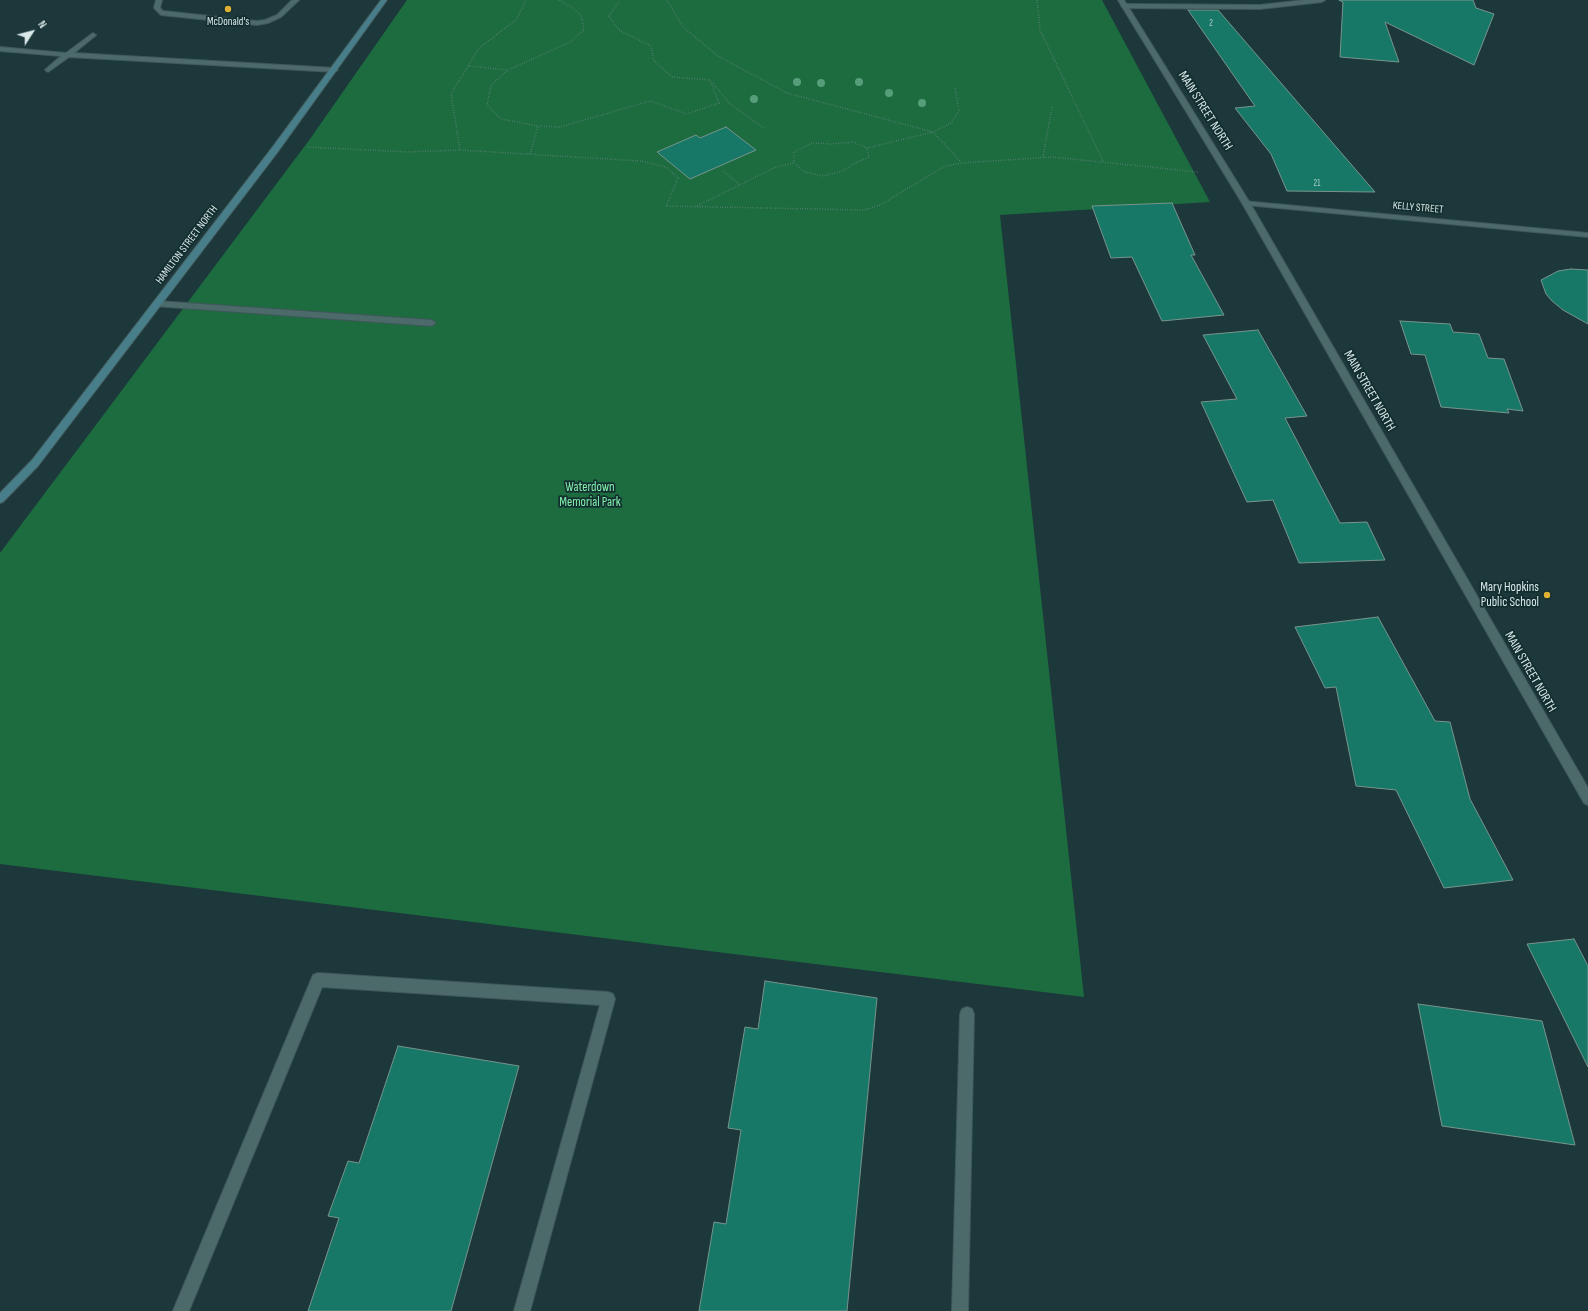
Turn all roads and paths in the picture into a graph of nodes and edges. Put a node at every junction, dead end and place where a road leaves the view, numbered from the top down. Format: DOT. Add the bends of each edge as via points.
graph roads {
  1 [pos="159,0"];
  2 [pos="296,0"];
  3 [pos="384,0"];
  4 [pos="526,0"];
  5 [pos="559,0"];
  6 [pos="620,0"];
  7 [pos="667,0"];
  8 [pos="1037,0"];
  9 [pos="1322,0"];
  10 [pos="1122,3"];
  11 [pos="93,35"];
  12 [pos="0,49"];
  13 [pos="68,55"];
  14 [pos="468,66"];
  15 [pos="48,70"];
  16 [pos="334,70"];
  17 [pos="508,70"];
  18 [pos="710,80"];
  19 [pos="955,88"];
  20 [pos="1052,107"];
  21 [pos="538,126"];
  22 [pos="765,129"];
  23 [pos="934,132"];
  24 [pos="307,147"];
  25 [pos="867,148"];
  26 [pos="460,150"];
  27 [pos="530,154"];
  28 [pos="1043,157"];
  29 [pos="1103,162"];
  30 [pos="794,163"];
  31 [pos="961,163"];
  32 [pos="723,171"];
  33 [pos="1230,175"];
  34 [pos="740,185"];
  35 [pos="1246,203"];
  36 [pos="696,206"];
  37 [pos="1588,235"];
  38 [pos="157,304"];
  39 [pos="432,323"];
  40 [pos="0,499"];
  41 [pos="1588,799"];
  42 [pos="967,1014"];
  43 [pos="181,1311"];
  44 [pos="522,1311"];
  45 [pos="960,1311"];
  1 -- 2 [label="street" via="157,8 161,13 257,23 280,16"];
  3 -- 16 [label="main road, HAMILTON STREET NORTH"];
  4 -- 14 [label="path" via="516,20 479,48"];
  5 -- 17 [label="path" via="581,15 584,30 570,42"];
  6 -- 18 [label="path" via="609,16 620,30 651,46 654,61 672,77"];
  7 -- 23 [label="path" via="683,27 718,56 787,93"];
  8 -- 29 [label="path" via="1040,30"];
  9 -- 10 [label="street" via="1260,7"];
  10 -- 33 [label="street, MAIN STREET NORTH"];
  11 -- 13 [label="street"];
  12 -- 13 [label="street"];
  13 -- 15 [label="street"];
  13 -- 16 [label="street"];
  14 -- 17 [label="path"];
  14 -- 26 [label="path" via="451,94"];
  16 -- 38 [label="main road, HAMILTON STREET NORTH"];
  17 -- 21 [label="path" via="491,85 487,104 501,120"];
  18 -- 21 [label="path" via="719,103 687,114 650,101 560,127"];
  18 -- 22 [label="path" via="729,103"];
  19 -- 23 [label="path" via="958,111 951,123"];
  20 -- 28 [label="path"];
  21 -- 27 [label="path"];
  23 -- 25 [label="path"];
  23 -- 31 [label="path"];
  24 -- 26 [label="path" via="408,152"];
  25 -- 30 [label="path" via="853,142 812,143 794,152"];
  25 -- 30 [label="path" via="869,157 843,171 823,176 805,172"];
  26 -- 27 [label="path"];
  27 -- 36 [label="path" via="641,161 666,167 678,178 666,206"];
  28 -- 29 [label="path"];
  28 -- 31 [label="path"];
  29 -- 33 [label="path"];
  30 -- 34 [label="path" via="776,167"];
  31 -- 36 [label="path" via="945,166 880,204 864,210"];
  32 -- 34 [label="path"];
  33 -- 35 [label="street, MAIN STREET NORTH"];
  34 -- 36 [label="path"];
  35 -- 37 [label="street, KELLY STREET"];
  35 -- 41 [label="street, MAIN STREET NORTH"];
  38 -- 39 [label="street"];
  38 -- 40 [label="main road, HAMILTON STREET NORTH" via="35,463"];
  42 -- 45 [label="street"];
  43 -- 44 [label="street" via="318,980 608,999"];
}
